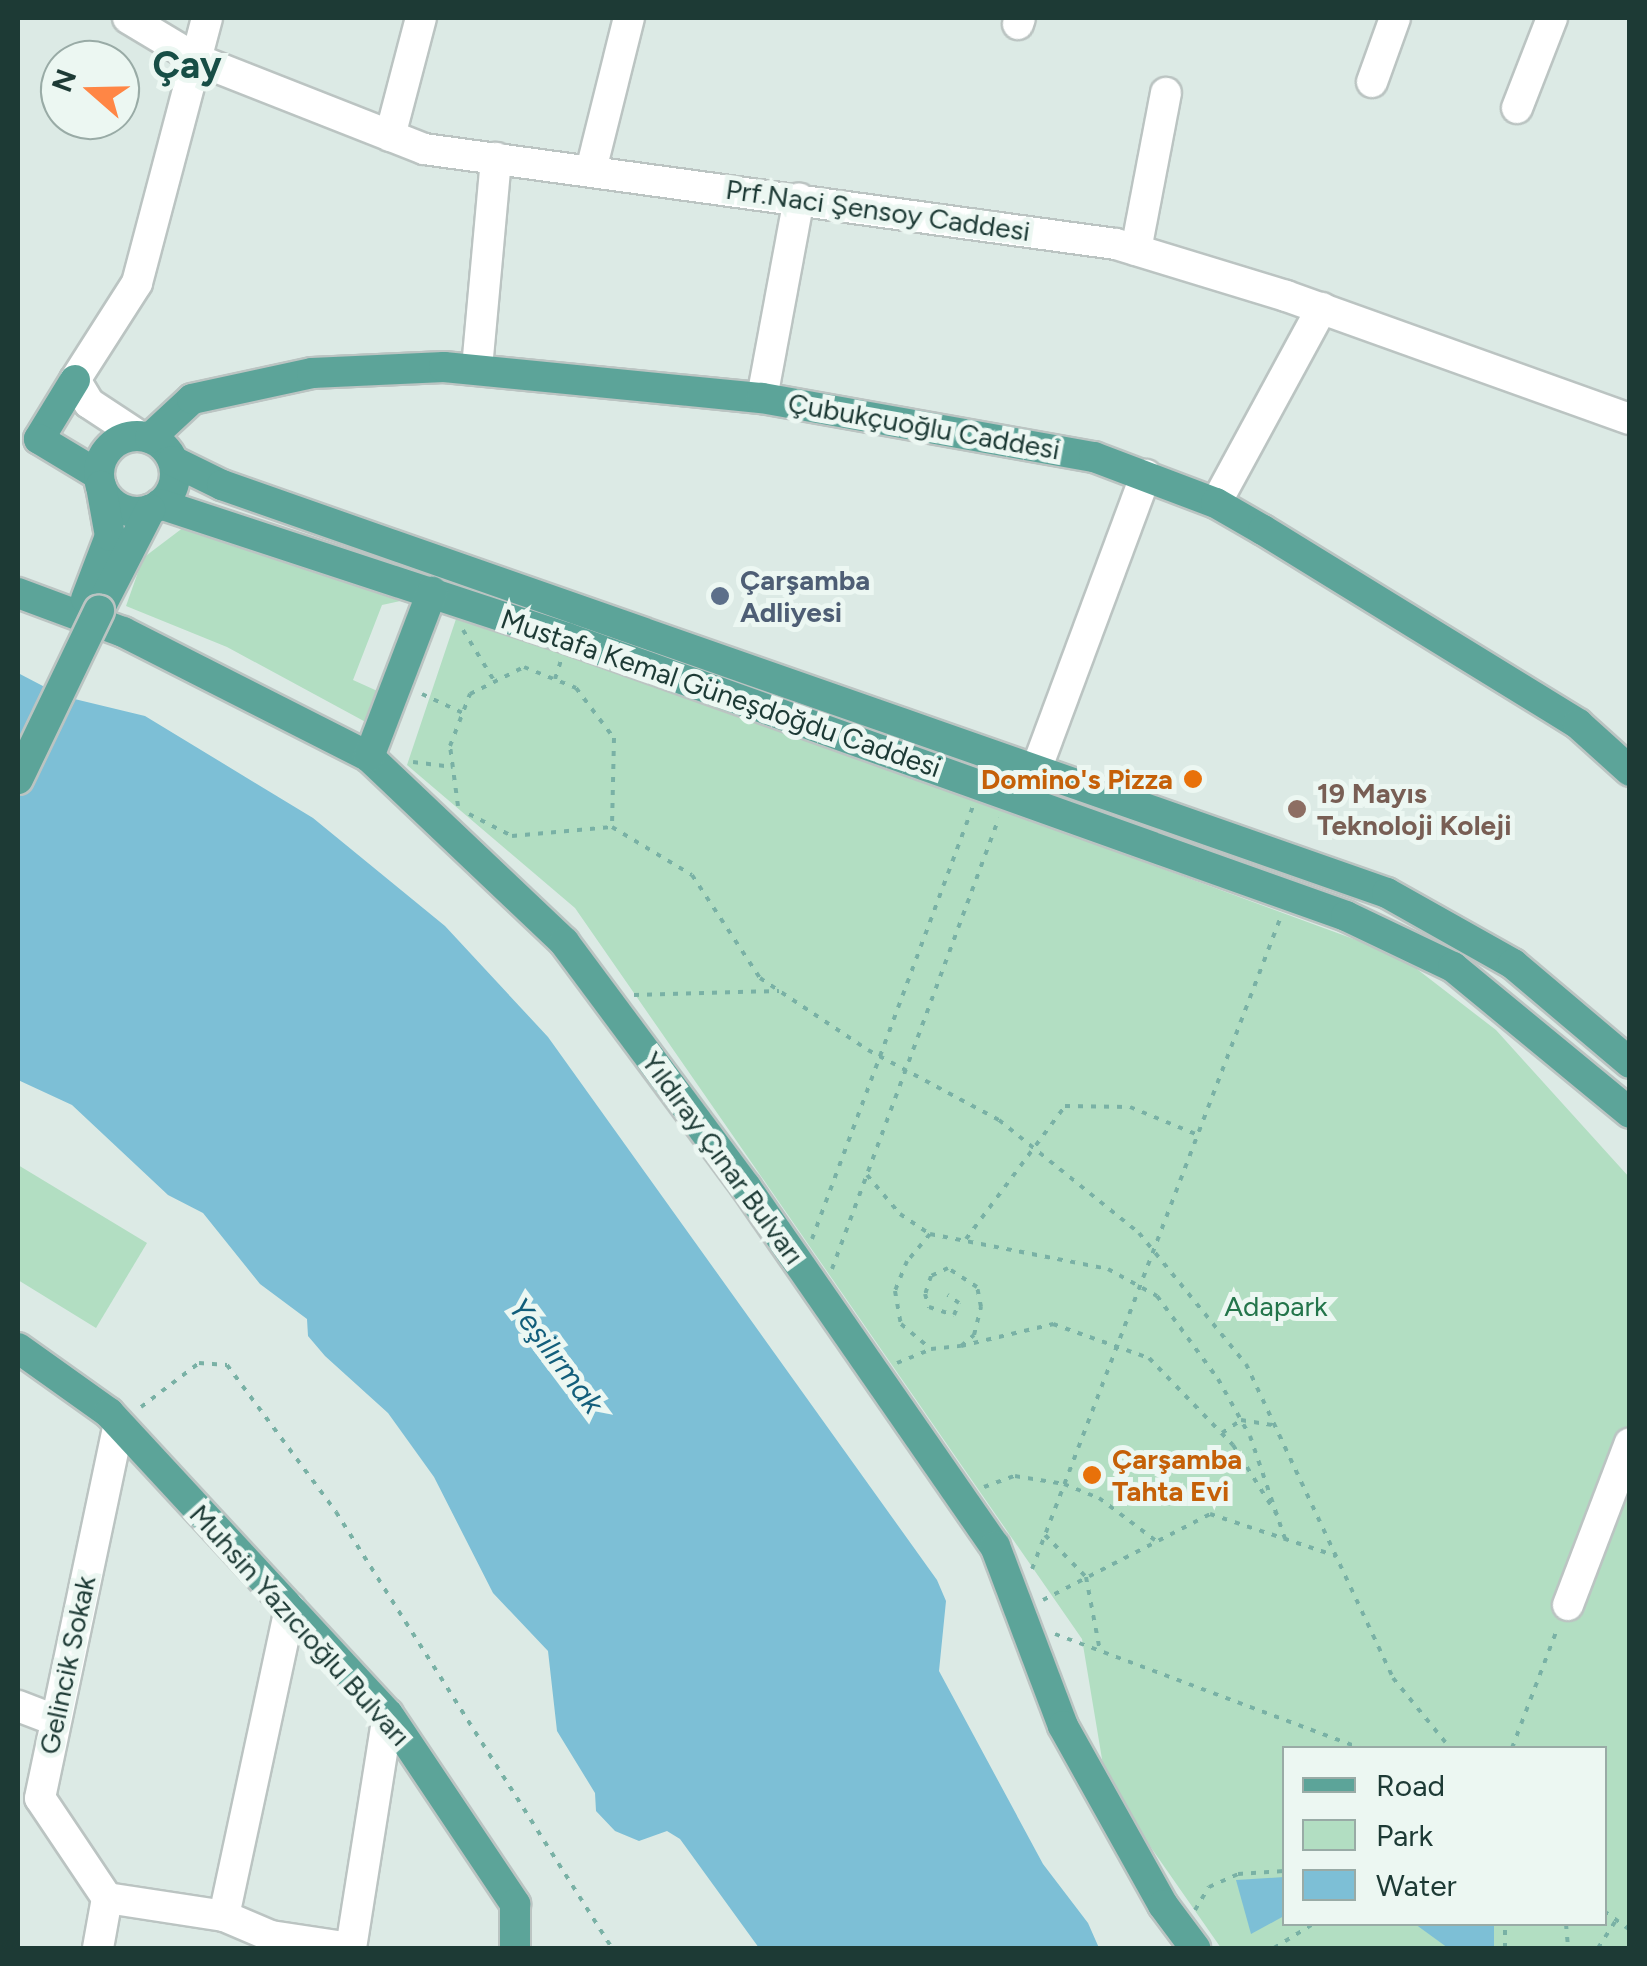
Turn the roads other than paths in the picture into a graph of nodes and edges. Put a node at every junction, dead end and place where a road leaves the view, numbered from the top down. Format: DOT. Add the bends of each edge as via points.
graph roads {
  1 [pos="128,18"];
  2 [pos="208,18"];
  3 [pos="421,18"];
  4 [pos="628,18"];
  5 [pos="1395,18"];
  6 [pos="1552,18"];
  7 [pos="198,60"];
  8 [pos="1372,82"];
  9 [pos="1166,93"];
  10 [pos="1516,108"];
  11 [pos="390,136"];
  12 [pos="496,158"];
  13 [pos="592,170"];
  14 [pos="799,198"];
  15 [pos="1136,250"];
  16 [pos="1322,308"];
  17 [pos="477,368"];
  18 [pos="75,380"];
  19 [pos="762,398"];
  20 [pos="1630,419"];
  21 [pos="28,435"];
  22 [pos="134,439"];
  23 [pos="173,461"];
  24 [pos="1146,475"];
  25 [pos="100,481"];
  26 [pos="1216,503"];
  27 [pos="155,507"];
  28 [pos="18,593"];
  29 [pos="437,594"];
  30 [pos="92,605"];
  31 [pos="18,738"];
  32 [pos="369,757"];
  33 [pos="1036,770"];
  34 [pos="1630,771"];
  35 [pos="18,779"];
  36 [pos="1630,1063"];
  37 [pos="1626,1104"];
  38 [pos="18,1348"];
  39 [pos="119,1424"];
  40 [pos="1630,1443"];
  41 [pos="1568,1605"];
  42 [pos="290,1608"];
  43 [pos="18,1706"];
  44 [pos="388,1714"];
  45 [pos="54,1720"];
  46 [pos="107,1898"];
  47 [pos="224,1916"];
  48 [pos="1196,1938"];
  49 [pos="98,1948"];
  50 [pos="350,1948"];
  51 [pos="515,1948"];
  1 -- 7 [label="street, Prf.Naci Şensoy Caddesi"];
  2 -- 7 [label="street"];
  3 -- 11 [label="street"];
  4 -- 13 [label="street"];
  5 -- 8 [label="street"];
  6 -- 10 [label="street"];
  7 -- 11 [label="street, Prf.Naci Şensoy Caddesi"];
  7 -- 18 [label="street" via="137,282"];
  9 -- 15 [label="street"];
  11 -- 12 [label="street, Prf.Naci Şensoy Caddesi"];
  12 -- 13 [label="street, Prf.Naci Şensoy Caddesi"];
  12 -- 17 [label="street"];
  13 -- 14 [label="street, Prf.Naci Şensoy Caddesi"];
  14 -- 15 [label="street, Prf.Naci Şensoy Caddesi"];
  14 -- 19 [label="street"];
  15 -- 16 [label="street, Prf.Naci Şensoy Caddesi"];
  16 -- 20 [label="street, Prf.Naci Şensoy Caddesi"];
  16 -- 26 [label="street"];
  17 -- 19 [label="main road, Çubukçuoğlu Caddesi"];
  17 -- 22 [label="main road, Çubukçuoğlu Caddesi" via="312,372 192,399"];
  18 -- 21 [label="main road"];
  18 -- 22 [label="street" via="89,403"];
  19 -- 24 [label="main road, Çubukçuoğlu Caddesi" via="1094,456"];
  21 -- 22 [label="main road"];
  21 -- 25 [label="main road"];
  22 -- 23 [label="main road"];
  22 -- 25 [label="main road"];
  23 -- 27 [label="main road" via="174,484"];
  23 -- 33 [label="main road, Mustafa Kemal Güneşdoğdu Caddesi" via="222,485"];
  24 -- 26 [label="main road, Çubukçuoğlu Caddesi"];
  24 -- 33 [label="street"];
  25 -- 27 [label="main road" via="116,505"];
  25 -- 30 [label="main road" via="110,536"];
  26 -- 34 [label="main road, Çubukçuoğlu Caddesi" via="1578,724"];
  27 -- 29 [label="main road, Mustafa Kemal Güneşdoğdu Caddesi"];
  27 -- 30 [label="main road"];
  28 -- 32 [label="main road, Yıldıray Çınar Bulvarı" via="123,632"];
  29 -- 32 [label="main road"];
  29 -- 37 [label="main road, Mustafa Kemal Güneşdoğdu Caddesi" via="1289,895 1453,967"];
  30 -- 31 [label="main road"];
  30 -- 35 [label="main road, bridge"];
  32 -- 48 [label="main road, Yıldıray Çınar Bulvarı" via="564,942 802,1267 995,1546 1063,1726 1163,1905"];
  33 -- 36 [label="main road, Mustafa Kemal Güneşdoğdu Caddesi" via="1388,894 1513,964"];
  38 -- 39 [label="main road, Muhsin Yazıcıoğlu Bulvarı"];
  39 -- 42 [label="main road, Muhsin Yazıcıoğlu Bulvarı"];
  39 -- 45 [label="street, Gelincik Sokak"];
  40 -- 41 [label="street"];
  42 -- 44 [label="main road, Muhsin Yazıcıoğlu Bulvarı"];
  42 -- 47 [label="street"];
  43 -- 45 [label="street"];
  44 -- 50 [label="street"];
  44 -- 51 [label="main road, Muhsin Yazıcıoğlu Bulvarı" via="515,1904"];
  45 -- 46 [label="street, Gelincik Sokak" via="40,1798"];
  46 -- 47 [label="street"];
  46 -- 49 [label="street"];
  47 -- 50 [label="street" via="270,1936"];
}
